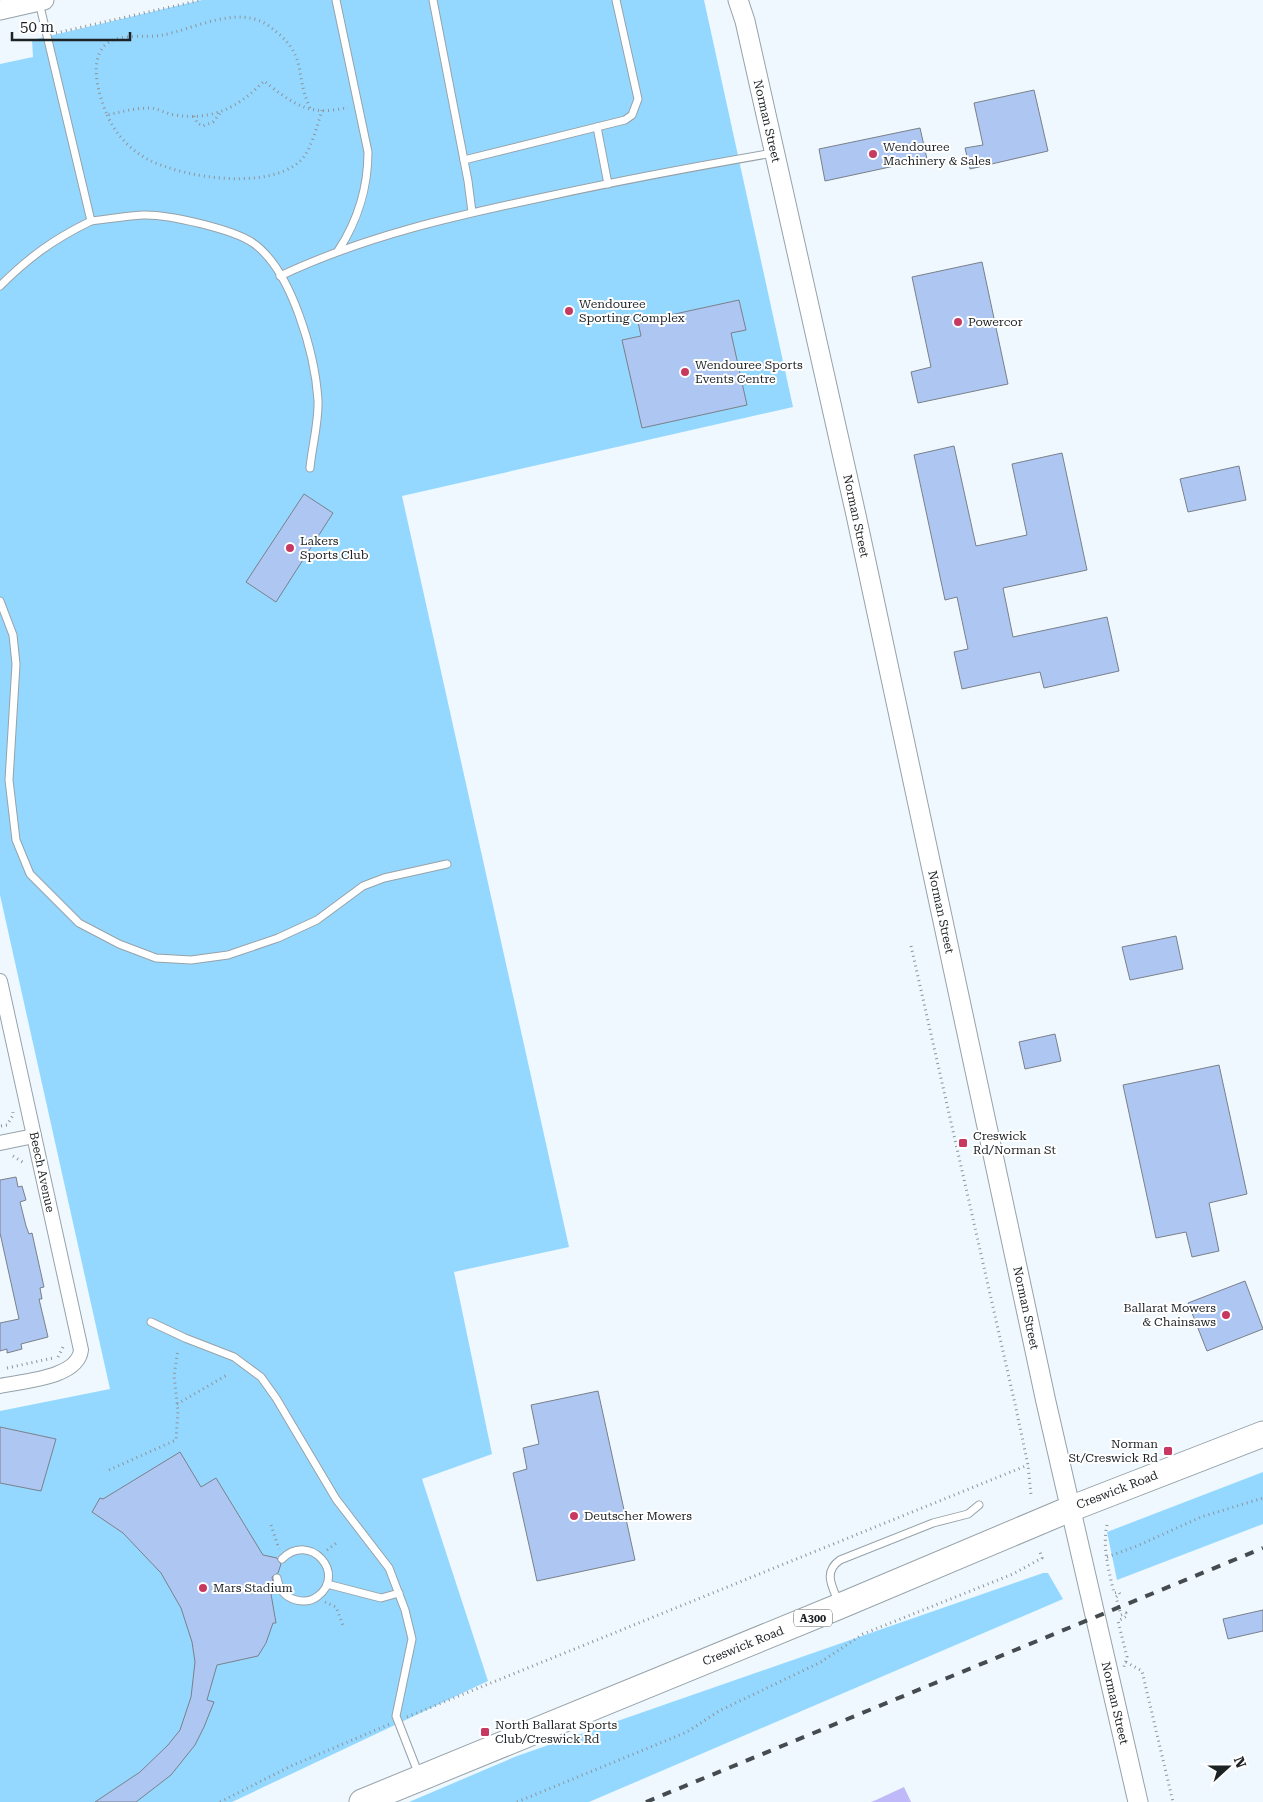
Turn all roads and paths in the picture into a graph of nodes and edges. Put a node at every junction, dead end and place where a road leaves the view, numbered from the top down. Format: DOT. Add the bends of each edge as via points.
graph roads {
  1 [pos="201,0"];
  2 [pos="336,0"];
  3 [pos="433,0"];
  4 [pos="616,0"];
  5 [pos="738,0"];
  6 [pos="742,0"];
  7 [pos="42,1"];
  8 [pos="0,10"];
  9 [pos="745,21"];
  10 [pos="56,33"];
  11 [pos="359,106"];
  12 [pos="310,108"];
  13 [pos="322,110"];
  14 [pos="222,112"];
  15 [pos="107,115"];
  16 [pos="194,116"];
  17 [pos="596,128"];
  18 [pos="774,153"];
  19 [pos="464,160"];
  20 [pos="608,184"];
  21 [pos="472,212"];
  22 [pos="91,221"];
  23 [pos="338,251"];
  24 [pos="280,276"];
  25 [pos="0,286"];
  26 [pos="310,468"];
  27 [pos="0,601"];
  28 [pos="447,864"];
  29 [pos="911,946"];
  30 [pos="0,981"];
  31 [pos="11,1106"];
  32 [pos="7,1125"];
  33 [pos="34,1136"];
  34 [pos="0,1143"];
  35 [pos="15,1156"];
  36 [pos="26,1172"];
  37 [pos="151,1322"];
  38 [pos="62,1337"];
  39 [pos="178,1349"];
  40 [pos="0,1370"];
  41 [pos="227,1375"];
  42 [pos="0,1386"];
  43 [pos="177,1404"];
  44 [pos="1263,1434"];
  45 [pos="1028,1465"];
  46 [pos="110,1470"];
  47 [pos="1031,1495"];
  48 [pos="1263,1498"];
  49 [pos="979,1505"];
  50 [pos="1070,1509"];
  51 [pos="271,1525"];
  52 [pos="1107,1525"];
  53 [pos="279,1544"];
  54 [pos="1040,1552"];
  55 [pos="1107,1557"];
  56 [pos="282,1559"];
  57 [pos="277,1578"];
  58 [pos="327,1584"];
  59 [pos="399,1594"];
  60 [pos="316,1598"];
  61 [pos="840,1606"];
  62 [pos="344,1628"];
  63 [pos="1126,1662"];
  64 [pos="1122,1670"];
  65 [pos="397,1721"];
  66 [pos="421,1778"];
  67 [pos="220,1802"];
  68 [pos="362,1802"];
  69 [pos="518,1802"];
  70 [pos="1138,1802"];
  71 [pos="1173,1802"];
  1 -- 10 [label="path"];
  2 -- 11 [label="lane"];
  3 -- 19 [label="lane"];
  4 -- 17 [label="lane" via="638,99 632,115 626,120"];
  5 -- 9 [label="main road, Norman Street"];
  6 -- 9 [label="main road, Norman Street"];
  7 -- 8 [label="main road"];
  7 -- 22 [label="lane"];
  9 -- 18 [label="main road, Norman Street"];
  11 -- 13 [label="path"];
  11 -- 23 [label="lane" via="368,152 368,173 357,216"];
  12 -- 13 [label="path"];
  12 -- 14 [label="path" via="298,104 264,80 248,97"];
  12 -- 15 [label="path" via="304,96 294,51 263,22 242,18 161,36 129,36 105,46 96,64"];
  13 -- 15 [label="path" via="301,161 276,175 240,179 200,176 150,161 125,143"];
  14 -- 16 [label="path"];
  14 -- 16 [label="path" via="213,122 203,126"];
  15 -- 16 [label="path" via="150,108 172,115"];
  17 -- 19 [label="lane"];
  17 -- 20 [label="lane"];
  18 -- 20 [label="lane"];
  18 -- 50 [label="main road, Norman Street" via="856,515"];
  19 -- 21 [label="lane"];
  20 -- 21 [label="lane"];
  21 -- 23 [label="lane"];
  22 -- 24 [label="lane" via="145,215 221,230 252,242 268,256"];
  22 -- 25 [label="lane" via="56,238 22,263"];
  23 -- 24 [label="lane"];
  24 -- 26 [label="lane" via="301,322 318,401"];
  27 -- 28 [label="lane" via="13,635 16,664 10,780 16,840 30,874 79,923 119,944 156,958 191,960 228,955 317,920 363,886"];
  29 -- 45 [label="path"];
  30 -- 33 [label="street, Beech Avenue"];
  31 -- 32 [label="path" via="13,1115"];
  33 -- 34 [label="street"];
  33 -- 42 [label="street, Beech Avenue" via="80,1345 77,1363 64,1372"];
  35 -- 36 [label="path" via="24,1163"];
  37 -- 59 [label="lane" via="234,1357 261,1377 336,1499 387,1566"];
  38 -- 40 [label="path" via="65,1347 58,1357"];
  39 -- 43 [label="path" via="174,1376"];
  41 -- 43 [label="path"];
  43 -- 46 [label="path" via="174,1442"];
  44 -- 50 [label="highway, Creswick Road / A300"];
  45 -- 47 [label="path"];
  45 -- 65 [label="path"];
  48 -- 55 [label="path" via="1201,1517"];
  49 -- 61 [label="lane" via="968,1514 934,1523 836,1563 829,1576"];
  50 -- 61 [label="highway, Creswick Road / A300"];
  50 -- 70 [label="main road, Norman Street"];
  51 -- 53 [label="path"];
  52 -- 55 [label="path"];
  54 -- 69 [label="path" via="1042,1558 1013,1574 863,1634 821,1662 719,1711 687,1732"];
  55 -- 63 [label="path" via="1114,1593 1120,1594 1116,1597 1121,1615 1126,1613 1127,1616 1118,1621"];
  56 -- 58 [label="lane" via="298,1550 315,1553 326,1565"];
  57 -- 60 [label="lane" via="281,1590 290,1598 302,1601"];
  58 -- 59 [label="lane" via="381,1598"];
  58 -- 60 [label="lane"];
  59 -- 65 [label="lane" via="412,1639 396,1709"];
  60 -- 62 [label="path" via="336,1608"];
  61 -- 66 [label="highway, Creswick Road / A300"];
  63 -- 64 [label="path"];
  63 -- 71 [label="path" via="1142,1671"];
  65 -- 66 [label="lane"];
  65 -- 67 [label="path" via="291,1766"];
  66 -- 68 [label="highway, Creswick Road / A300"];
}
